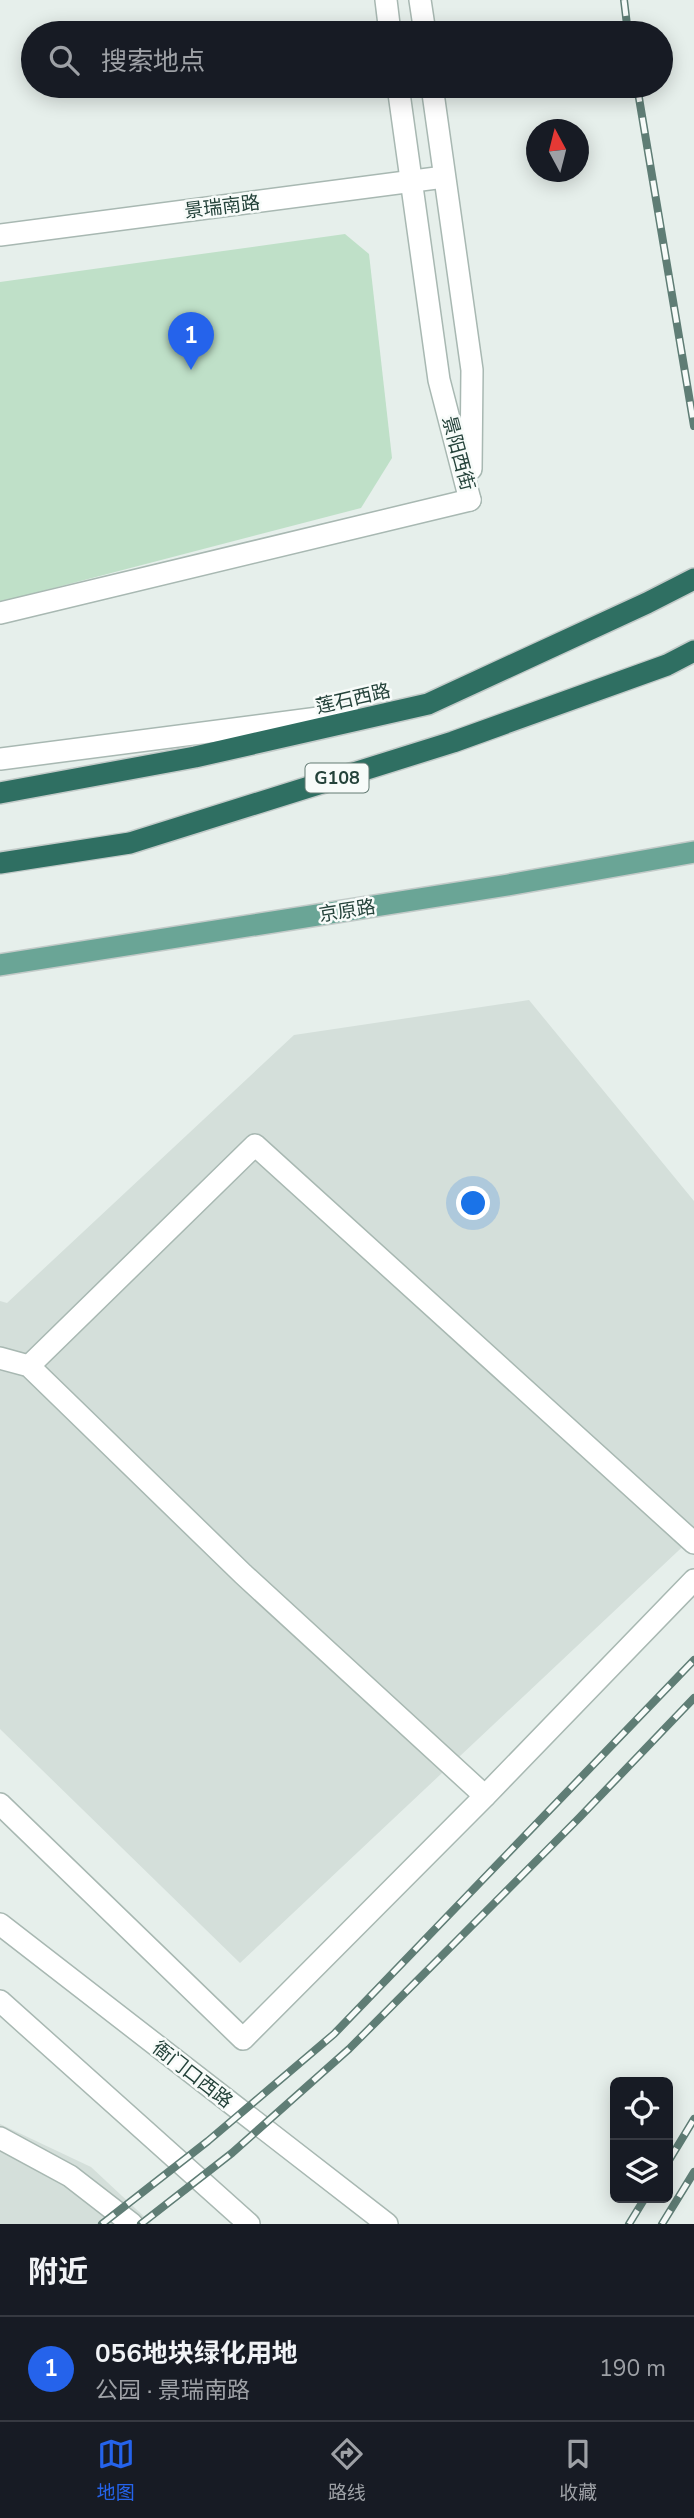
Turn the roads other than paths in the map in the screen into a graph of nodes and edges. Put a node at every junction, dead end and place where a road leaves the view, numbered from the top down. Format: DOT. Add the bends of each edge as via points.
graph roads {
  1 [pos="386,0"];
  2 [pos="420,0"];
  3 [pos="389,21"];
  4 [pos="423,21"];
  5 [pos="400,98"];
  6 [pos="434,98"];
  7 [pos="444,177"];
  8 [pos="411,181"];
  9 [pos="0,234"];
  10 [pos="470,499"];
  11 [pos="694,579"];
  12 [pos="0,613"];
  13 [pos="694,651"];
  14 [pos="428,704"];
  15 [pos="0,759"];
  16 [pos="0,793"];
  17 [pos="130,844"];
  18 [pos="694,852"];
  19 [pos="0,863"];
  20 [pos="0,872"];
  21 [pos="0,965"];
  22 [pos="0,1358"];
  23 [pos="29,1366"];
  24 [pos="694,1543"];
  25 [pos="694,1580"];
  26 [pos="485,1796"];
  27 [pos="0,1804"];
  28 [pos="0,1924"];
  29 [pos="0,2001"];
  30 [pos="0,2138"];
  31 [pos="132,2224"];
  32 [pos="249,2224"];
  33 [pos="387,2224"];
  1 -- 3 [label="street"];
  2 -- 4 [label="street"];
  5 -- 8 [label="street, 景阳西街"];
  6 -- 7 [label="street, 景阳西街"];
  7 -- 8 [label="street, 景瑞南路"];
  7 -- 10 [label="street, 景阳西街" via="472,370"];
  8 -- 9 [label="street, 景瑞南路"];
  8 -- 10 [label="street, 景阳西街" via="439,380"];
  10 -- 12 [label="street"];
  11 -- 14 [label="highway, 莲石西路"];
  13 -- 17 [label="highway, G108" via="667,665 453,742"];
  14 -- 15 [label="street"];
  14 -- 16 [label="highway, 莲石西路" via="195,757"];
  17 -- 19 [label="highway, G108"];
  17 -- 20 [label="main road"];
  18 -- 21 [label="main road, 京原路"];
  22 -- 23 [label="street"];
  23 -- 24 [label="street" via="255,1144"];
  23 -- 26 [label="street" via="243,1574"];
  25 -- 26 [label="street"];
  26 -- 27 [label="street" via="243,2039"];
  28 -- 33 [label="street, 衙门口西路"];
  29 -- 32 [label="street"];
  30 -- 31 [label="street" via="69,2176"];
}
